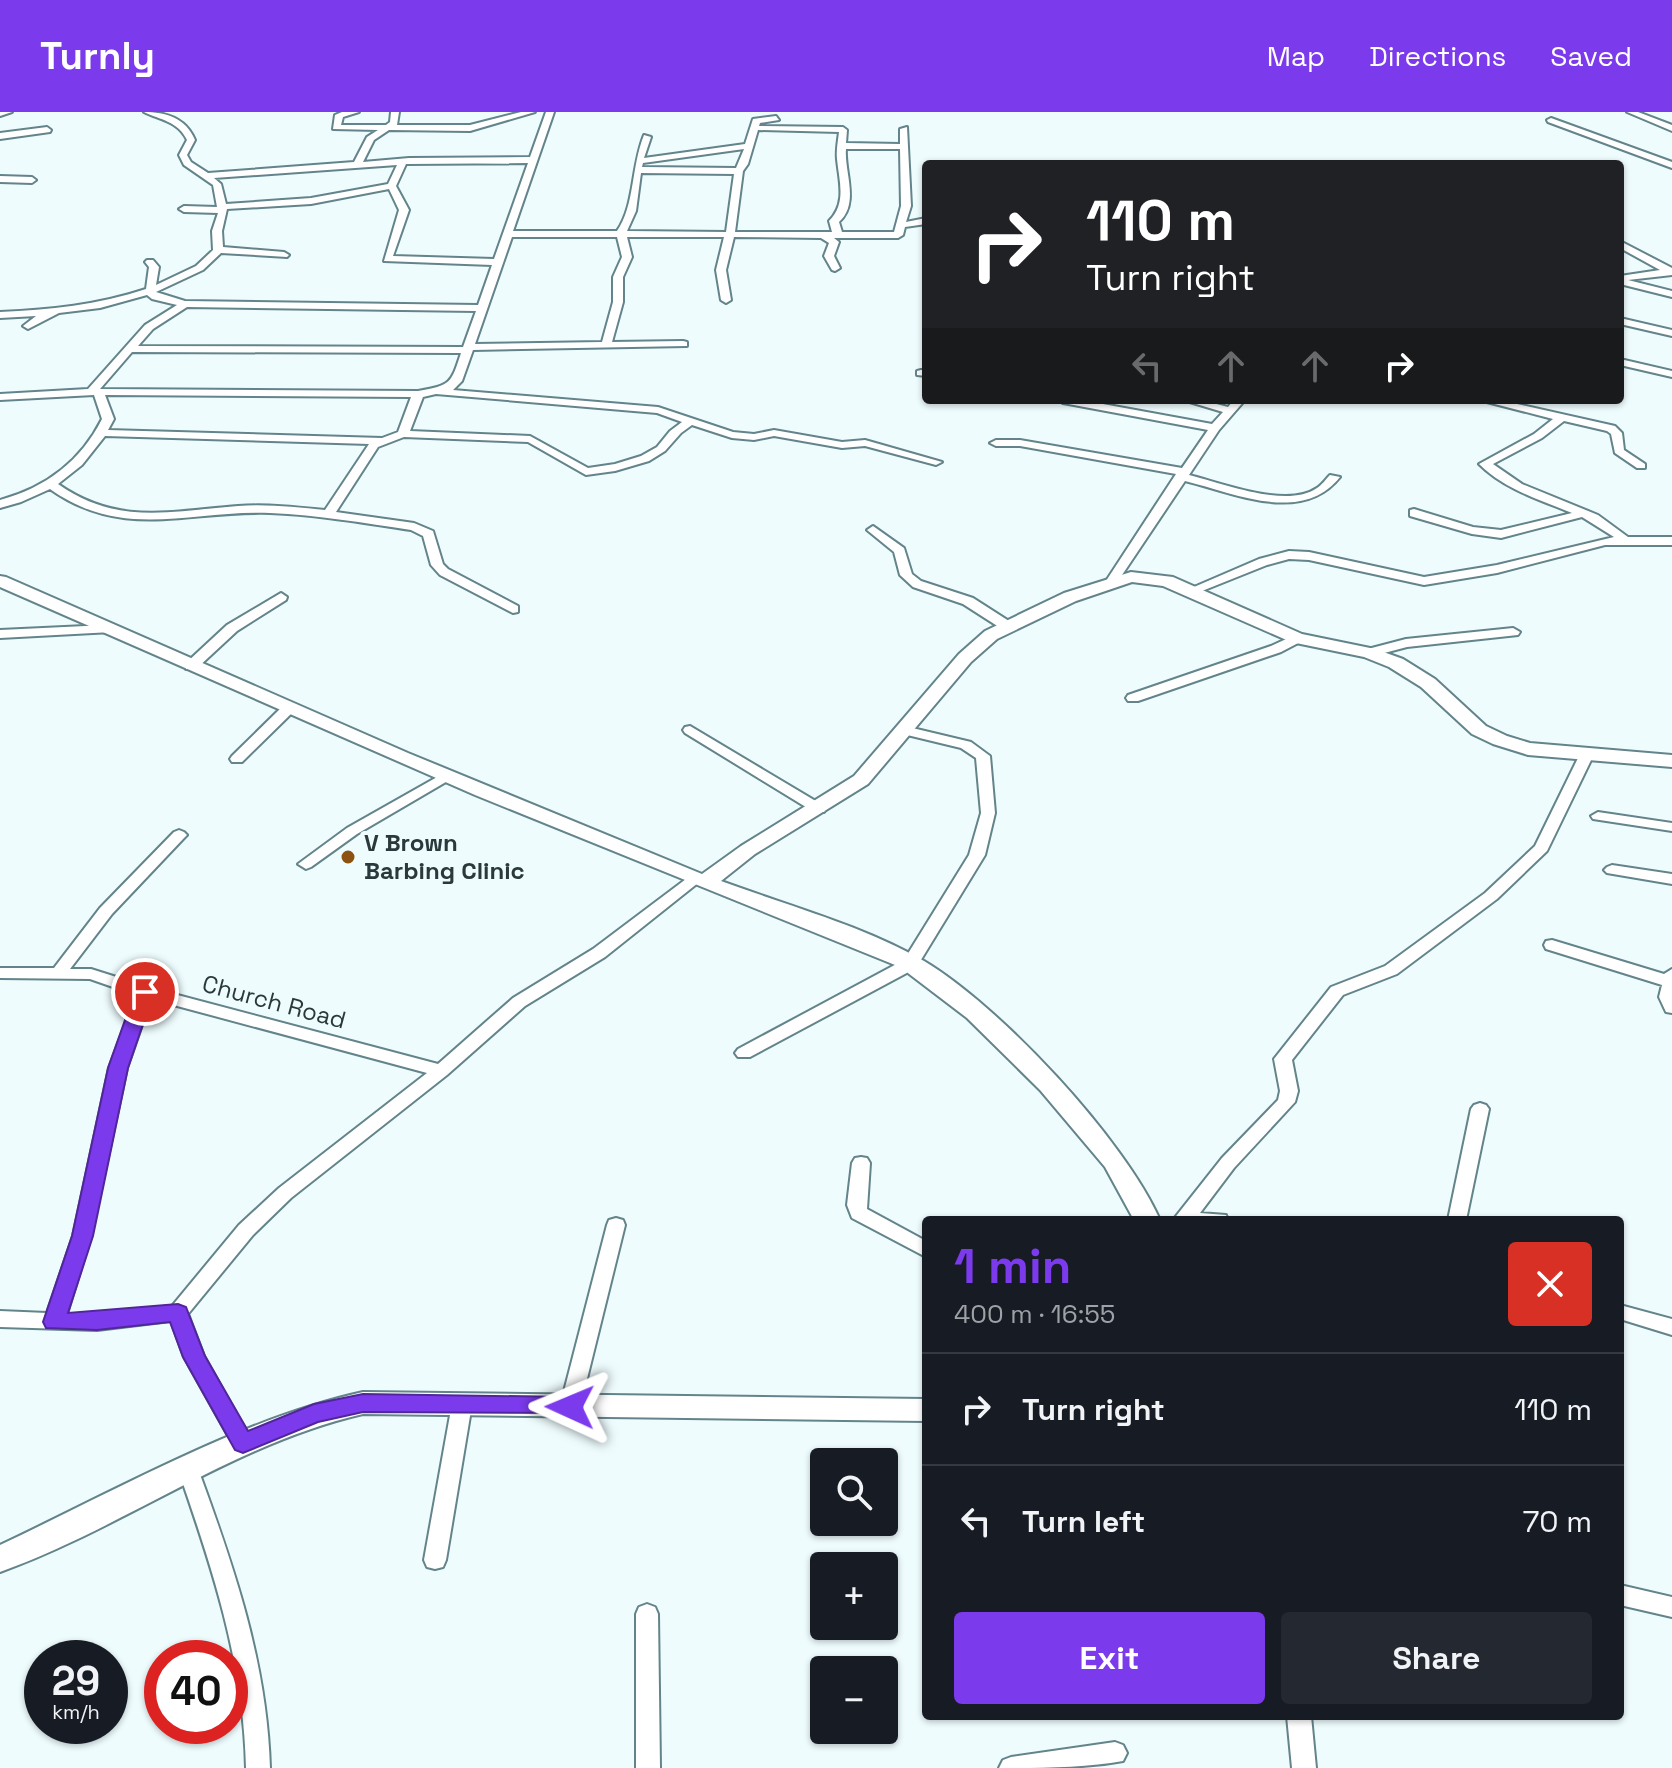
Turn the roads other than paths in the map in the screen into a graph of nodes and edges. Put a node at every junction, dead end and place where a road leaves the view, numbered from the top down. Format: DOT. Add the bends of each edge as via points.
graph roads {
  1 [pos="8,112"];
  2 [pos="148,112"];
  3 [pos="355,112"];
  4 [pos="395,112"];
  5 [pos="531,112"];
  6 [pos="550,112"];
  7 [pos="1631,112"];
  8 [pos="1662,112"];
  9 [pos="0,114"];
  10 [pos="776,118"];
  11 [pos="1648,119"];
  12 [pos="1551,120"];
  13 [pos="386,127"];
  14 [pos="753,128"];
  15 [pos="1672,128"];
  16 [pos="904,129"];
  17 [pos="47,130"];
  18 [pos="0,136"];
  19 [pos="647,137"];
  20 [pos="749,146"];
  21 [pos="844,146"];
  22 [pos="905,147"];
  23 [pos="534,160"];
  24 [pos="402,162"];
  25 [pos="357,165"];
  26 [pos="1672,165"];
  27 [pos="639,166"];
  28 [pos="739,171"];
  29 [pos="208,176"];
  30 [pos="0,179"];
  31 [pos="32,180"];
  32 [pos="392,186"];
  33 [pos="222,208"];
  34 [pos="184,209"];
  35 [pos="922,222"];
  36 [pos="903,225"];
  37 [pos="621,233"];
  38 [pos="731,233"];
  39 [pos="507,234"];
  40 [pos="822,234"];
  41 [pos="838,235"];
  42 [pos="1624,246"];
  43 [pos="218,250"];
  44 [pos="284,255"];
  45 [pos="150,262"];
  46 [pos="496,262"];
  47 [pos="835,268"];
  48 [pos="1672,271"];
  49 [pos="1624,278"];
  50 [pos="1624,280"];
  51 [pos="150,292"];
  52 [pos="1672,294"];
  53 [pos="726,300"];
  54 [pos="185,304"];
  55 [pos="481,308"];
  56 [pos="51,313"];
  57 [pos="0,315"];
  58 [pos="1624,322"];
  59 [pos="28,326"];
  60 [pos="1672,333"];
  61 [pos="683,344"];
  62 [pos="606,345"];
  63 [pos="130,349"];
  64 [pos="467,349"];
  65 [pos="1624,363"];
  66 [pos="1672,374"];
  67 [pos="94,392"];
  68 [pos="438,392"];
  69 [pos="418,394"];
  70 [pos="0,397"];
  71 [pos="1085,404"];
  72 [pos="1203,404"];
  73 [pos="1236,404"];
  74 [pos="1502,404"];
  75 [pos="1230,411"];
  76 [pos="1562,417"];
  77 [pos="688,423"];
  78 [pos="1215,428"];
  79 [pos="102,433"];
  80 [pos="403,434"];
  81 [pos="380,441"];
  82 [pos="996,443"];
  83 [pos="936,462"];
  84 [pos="1641,466"];
  85 [pos="1182,474"];
  86 [pos="1334,477"];
  87 [pos="53,486"];
  88 [pos="0,504"];
  89 [pos="1414,513"];
  90 [pos="1581,514"];
  91 [pos="328,515"];
  92 [pos="873,530"];
  93 [pos="1624,540"];
  94 [pos="1672,541"];
  95 [pos="0,581"];
  96 [pos="1112,581"];
  97 [pos="1193,590"];
  98 [pos="281,597"];
  99 [pos="513,609"];
  100 [pos="1007,626"];
  101 [pos="107,629"];
  102 [pos="1513,632"];
  103 [pos="0,634"];
  104 [pos="1297,638"];
  105 [pos="1369,653"];
  106 [pos="191,666"];
  107 [pos="1133,698"];
  108 [pos="289,708"];
  109 [pos="690,730"];
  110 [pos="904,730"];
  111 [pos="1586,756"];
  112 [pos="237,759"];
  113 [pos="1672,761"];
  114 [pos="446,776"];
  115 [pos="819,809"];
  116 [pos="1598,816"];
  117 [pos="1672,827"];
  118 [pos="179,835"];
  119 [pos="306,864"];
  120 [pos="1612,870"];
  121 [pos="1672,879"];
  122 [pos="700,880"];
  123 [pos="1552,945"];
  124 [pos="910,964"];
  125 [pos="60,971"];
  126 [pos="0,973"];
  127 [pos="1670,977"];
  128 [pos="145,992"];
  129 [pos="1672,1008"];
  130 [pos="744,1053"];
  131 [pos="441,1071"];
  132 [pos="1480,1109"];
  133 [pos="861,1163"];
  134 [pos="1146,1216"];
  135 [pos="1186,1216"];
  136 [pos="1458,1216"];
  137 [pos="616,1225"];
  138 [pos="922,1248"];
  139 [pos="178,1313"];
  140 [pos="1624,1313"];
  141 [pos="0,1319"];
  142 [pos="54,1322"];
  143 [pos="1672,1327"];
  144 [pos="462,1404"];
  145 [pos="570,1407"];
  146 [pos="922,1410"];
  147 [pos="243,1444"];
  148 [pos="188,1469"];
  149 [pos="0,1559"];
  150 [pos="435,1560"];
  151 [pos="1624,1596"];
  152 [pos="1672,1607"];
  153 [pos="647,1614"];
  154 [pos="1299,1720"];
  155 [pos="1115,1753"];
  156 [pos="258,1768"];
  157 [pos="648,1768"];
  158 [pos="1011,1768"];
  159 [pos="1304,1768"];
  1 -- 9 [label="street"];
  2 -- 29 [label="street" via="185,128 191,140 183,155"];
  3 -- 13 [label="street" via="339,115 336,127"];
  4 -- 13 [label="street" via="394,123"];
  5 -- 13 [label="street" via="470,128"];
  6 -- 23 [label="street"];
  7 -- 11 [label="street"];
  8 -- 11 [label="street"];
  10 -- 14 [label="street" via="759,120"];
  11 -- 15 [label="street"];
  12 -- 26 [label="street"];
  13 -- 25 [label="street" via="370,139"];
  14 -- 20 [label="street"];
  14 -- 21 [label="street" via="841,128"];
  16 -- 22 [label="street"];
  17 -- 18 [label="street"];
  19 -- 27 [label="street"];
  20 -- 27 [label="street"];
  20 -- 28 [label="street"];
  21 -- 22 [label="street"];
  21 -- 41 [label="street" via="847,183 841,215 834,221"];
  22 -- 36 [label="street"];
  23 -- 24 [label="street"];
  23 -- 39 [label="street"];
  24 -- 25 [label="street"];
  24 -- 32 [label="street"];
  25 -- 29 [label="street"];
  27 -- 28 [label="street"];
  27 -- 37 [label="street" via="637,193"];
  28 -- 38 [label="street"];
  29 -- 33 [label="street" via="217,184"];
  30 -- 31 [label="street"];
  32 -- 33 [label="street" via="311,201"];
  32 -- 46 [label="street" via="404,210 387,259"];
  33 -- 34 [label="street"];
  33 -- 43 [label="street"];
  35 -- 36 [label="street"];
  36 -- 41 [label="street" via="898,235"];
  37 -- 38 [label="street"];
  37 -- 39 [label="street"];
  37 -- 62 [label="street" via="627,257 618,277 618,302"];
  38 -- 40 [label="street"];
  38 -- 53 [label="street" via="720,275"];
  39 -- 46 [label="street"];
  40 -- 41 [label="street"];
  40 -- 47 [label="street" via="834,242 829,256"];
  42 -- 48 [label="street"];
  43 -- 44 [label="street"];
  43 -- 51 [label="street" via="201,267"];
  45 -- 51 [label="street"];
  46 -- 55 [label="street"];
  48 -- 49 [label="street"];
  50 -- 52 [label="street"];
  51 -- 54 [label="street"];
  51 -- 56 [label="street"];
  54 -- 55 [label="street"];
  54 -- 63 [label="street" via="149,327"];
  55 -- 64 [label="street"];
  56 -- 57 [label="street"];
  56 -- 59 [label="street"];
  58 -- 60 [label="street"];
  61 -- 62 [label="street"];
  62 -- 64 [label="street"];
  63 -- 64 [label="street"];
  63 -- 67 [label="street"];
  64 -- 68 [label="street" via="454,386"];
  65 -- 66 [label="street"];
  67 -- 69 [label="street"];
  67 -- 70 [label="street"];
  67 -- 79 [label="street" via="108,419"];
  68 -- 69 [label="street"];
  68 -- 77 [label="street" via="636,407 663,411"];
  69 -- 80 [label="street"];
  71 -- 78 [label="street"];
  72 -- 75 [label="street"];
  73 -- 75 [label="street"];
  74 -- 76 [label="street"];
  75 -- 78 [label="street"];
  76 -- 84 [label="street" via="1615,431 1619,451"];
  76 -- 90 [label="street" via="1485,464 1522,489"];
  77 -- 80 [label="street" via="653,454 586,472 530,439"];
  77 -- 83 [label="street" via="743,437 771,433 842,445 865,443"];
  78 -- 85 [label="street"];
  79 -- 81 [label="street"];
  79 -- 87 [label="street"];
  80 -- 81 [label="street"];
  81 -- 91 [label="street"];
  82 -- 85 [label="street"];
  85 -- 86 [label="street" via="1300,500 1318,494"];
  85 -- 96 [label="street"];
  87 -- 88 [label="street"];
  87 -- 91 [label="street" via="106,514 267,509"];
  89 -- 90 [label="street" via="1501,534"];
  90 -- 93 [label="street"];
  91 -- 99 [label="street" via="423,530 444,572"];
  92 -- 100 [label="street" via="900,551 906,575 917,584 968,601"];
  93 -- 94 [label="street"];
  93 -- 97 [label="street" via="1424,581 1289,555"];
  95 -- 101 [label="street"];
  96 -- 97 [label="street" via="1146,577"];
  96 -- 100 [label="street"];
  97 -- 104 [label="street"];
  98 -- 106 [label="street" via="232,628"];
  100 -- 110 [label="street" via="965,658"];
  101 -- 103 [label="street"];
  101 -- 106 [label="street"];
  102 -- 105 [label="street" via="1406,643"];
  104 -- 105 [label="street"];
  104 -- 107 [label="street"];
  105 -- 111 [label="street" via="1413,672 1488,735 1528,749"];
  106 -- 108 [label="street"];
  108 -- 112 [label="street"];
  108 -- 114 [label="street"];
  109 -- 115 [label="street"];
  110 -- 115 [label="street" via="861,780"];
  110 -- 124 [label="street" via="980,751 988,813 977,855"];
  111 -- 113 [label="street"];
  111 -- 135 [label="street" via="1542,848 1491,896 1391,970 1337,991 1283,1059 1286,1102"];
  114 -- 119 [label="street"];
  114 -- 122 [label="street"];
  115 -- 122 [label="street"];
  116 -- 117 [label="street"];
  118 -- 125 [label="street" via="106,911"];
  120 -- 121 [label="street"];
  122 -- 124 [label="street"];
  122 -- 131 [label="street" via="599,953 519,1002"];
  123 -- 127 [label="street"];
  124 -- 130 [label="street"];
  124 -- 134 [label="street" via="954,993 1011,1047 1119,1164"];
  125 -- 126 [label="street, Church Road"];
  125 -- 128 [label="street, Church Road" via="91,974"];
  127 -- 129 [label="street" via="1667,997"];
  128 -- 131 [label="street, Church Road"];
  128 -- 142 [label="street" via="118,1068 82,1236"];
  131 -- 139 [label="street" via="285,1193 246,1230"];
  132 -- 136 [label="street"];
  133 -- 138 [label="street" via="859,1213"];
  137 -- 145 [label="street"];
  139 -- 142 [label="street"];
  139 -- 147 [label="street" via="194,1357"];
  140 -- 143 [label="street"];
  141 -- 142 [label="street"];
  144 -- 145 [label="street"];
  144 -- 147 [label="street" via="340,1407"];
  144 -- 150 [label="street"];
  145 -- 146 [label="street"];
  147 -- 148 [label="street"];
  148 -- 149 [label="street"];
  148 -- 156 [label="street" via="232,1596 259,1731"];
  151 -- 152 [label="street"];
  153 -- 157 [label="street"];
  154 -- 159 [label="street"];
  155 -- 158 [label="street"];
}
